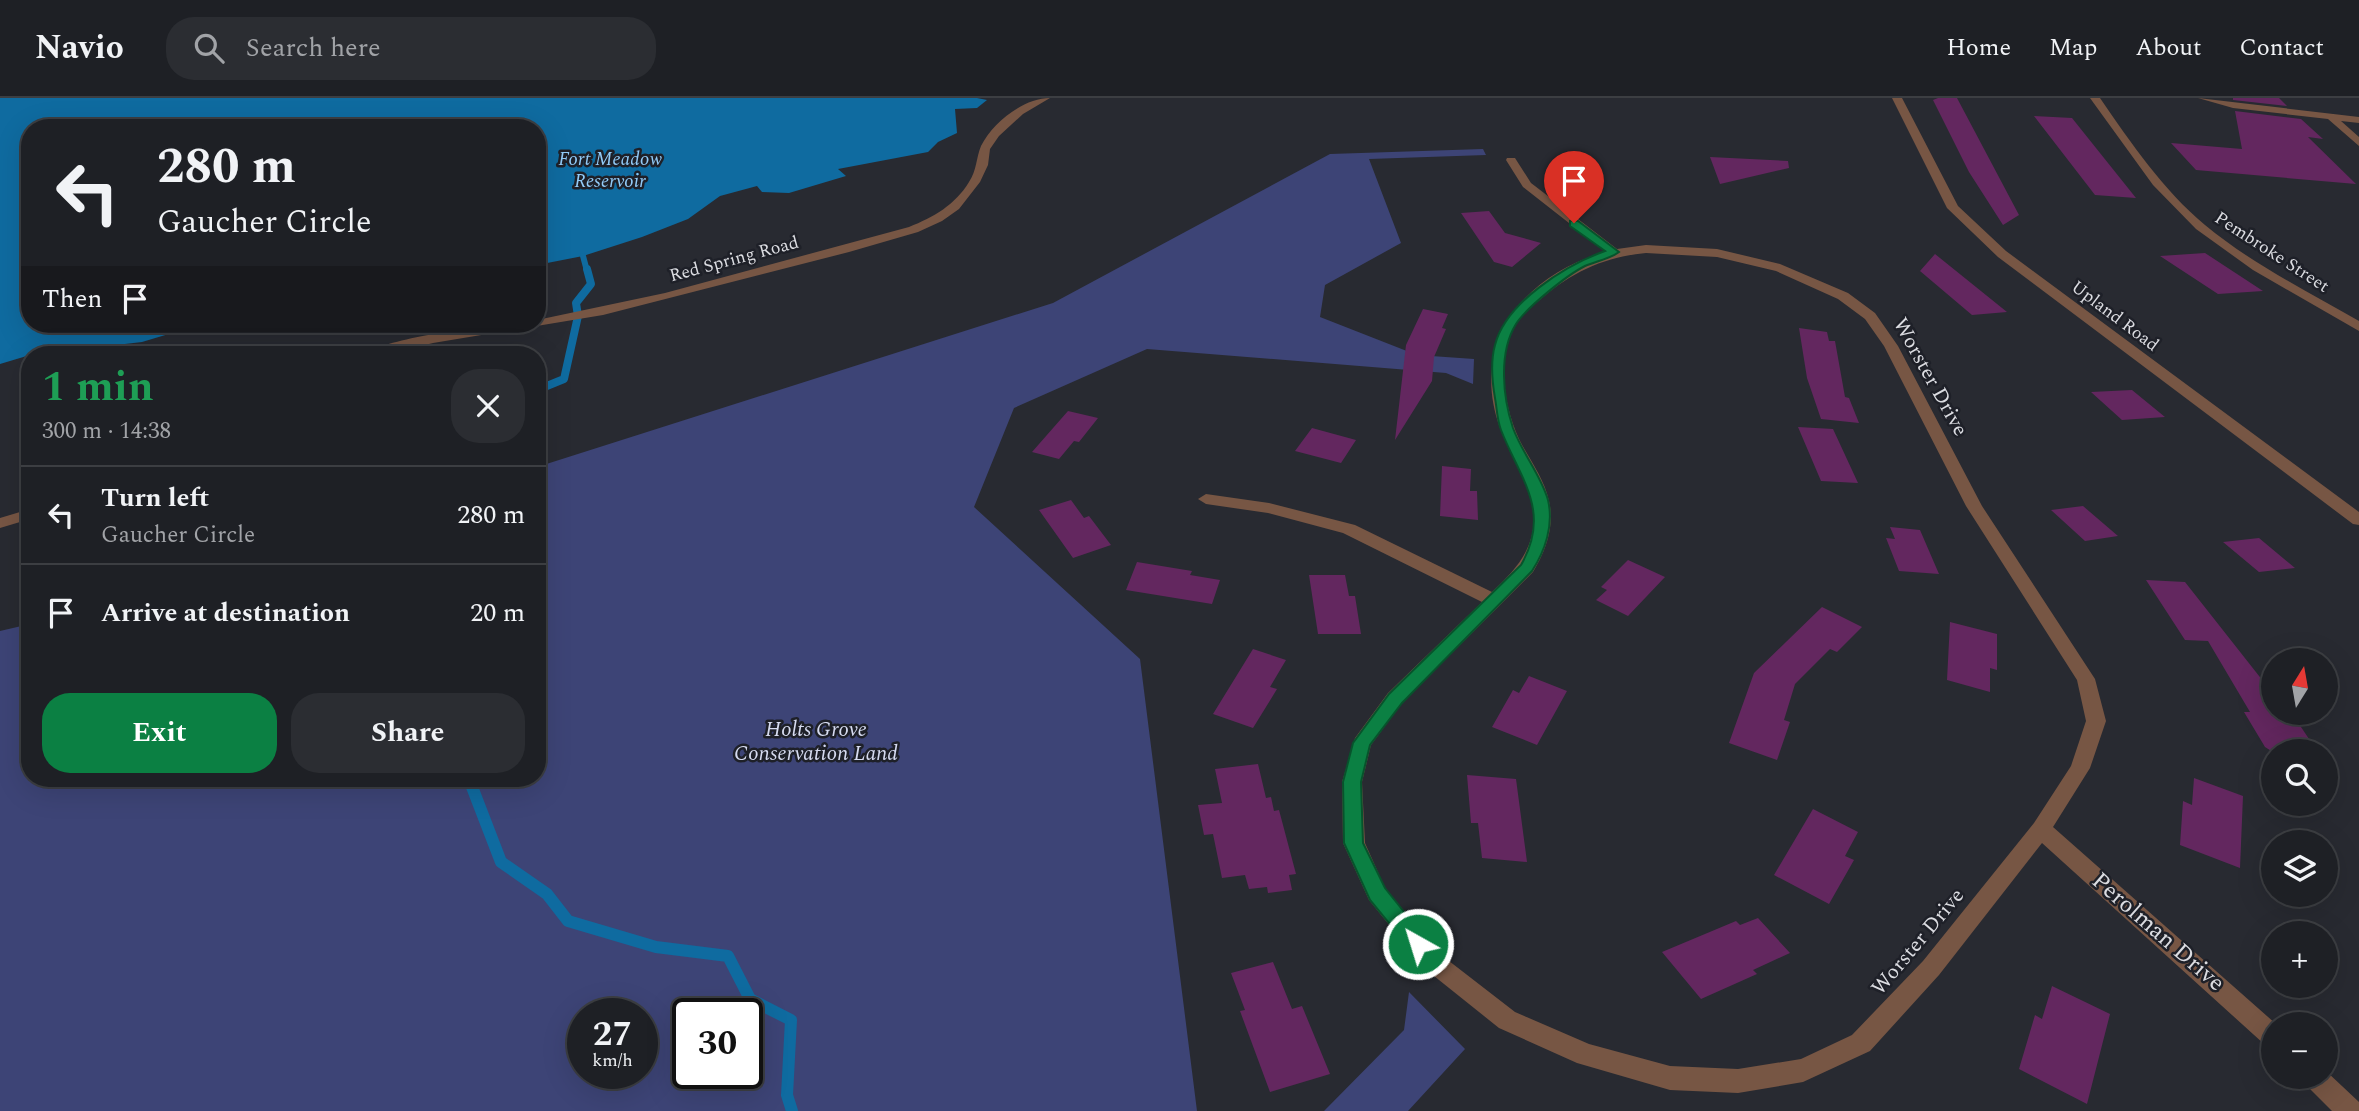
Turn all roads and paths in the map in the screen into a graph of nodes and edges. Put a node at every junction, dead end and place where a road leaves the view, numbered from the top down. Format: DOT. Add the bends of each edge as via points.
graph roads {
  1 [pos="1045,98"];
  2 [pos="1897,98"];
  3 [pos="2095,98"];
  4 [pos="2203,98"];
  5 [pos="2331,117"];
  6 [pos="2359,120"];
  7 [pos="2359,143"];
  8 [pos="1511,160"];
  9 [pos="1613,252"];
  10 [pos="546,323"];
  11 [pos="2359,327"];
  12 [pos="474,333"];
  13 [pos="410,346"];
  14 [pos="1206,499"];
  15 [pos="21,517"];
  16 [pos="2359,520"];
  17 [pos="0,523"];
  18 [pos="1493,600"];
  19 [pos="2041,830"];
  20 [pos="2261,1025"];
  21 [pos="2327,1089"];
  22 [pos="2350,1111"];
  1 -- 10 [label="street, Red Spring Road" via="998,133 986,148 982,167 969,189 934,222 647,301"];
  2 -- 16 [label="street, Upland Road" via="1953,208 2002,254"];
  3 -- 11 [label="street, Pembroke Street" via="2123,139 2201,227"];
  4 -- 5 [label="street"];
  5 -- 6 [label="street"];
  5 -- 7 [label="street"];
  8 -- 9 [label="street" via="1527,185"];
  9 -- 18 [label="street, Worster Drive" via="1579,264 1553,281 1511,322 1501,345 1497,372 1506,427 1541,501 1542,528 1527,568"];
  9 -- 19 [label="street, Worster Drive" via="1676,249 1747,258 1817,282 1870,316 1891,346 1974,506 2086,680 2096,720 2080,768"];
  12 -- 13 [label="street, Red Spring Road"];
  14 -- 18 [label="street" via="1269,508 1349,529"];
  15 -- 17 [label="street"];
  18 -- 19 [label="street, Worster Drive" via="1395,698 1362,743 1352,782 1354,843 1377,894 1432,961 1507,1020 1586,1055 1670,1078 1738,1081 1803,1070 1861,1043 1931,968"];
  19 -- 20 [label="street, Perolman Drive"];
  21 -- 22 [label="street"];
}
